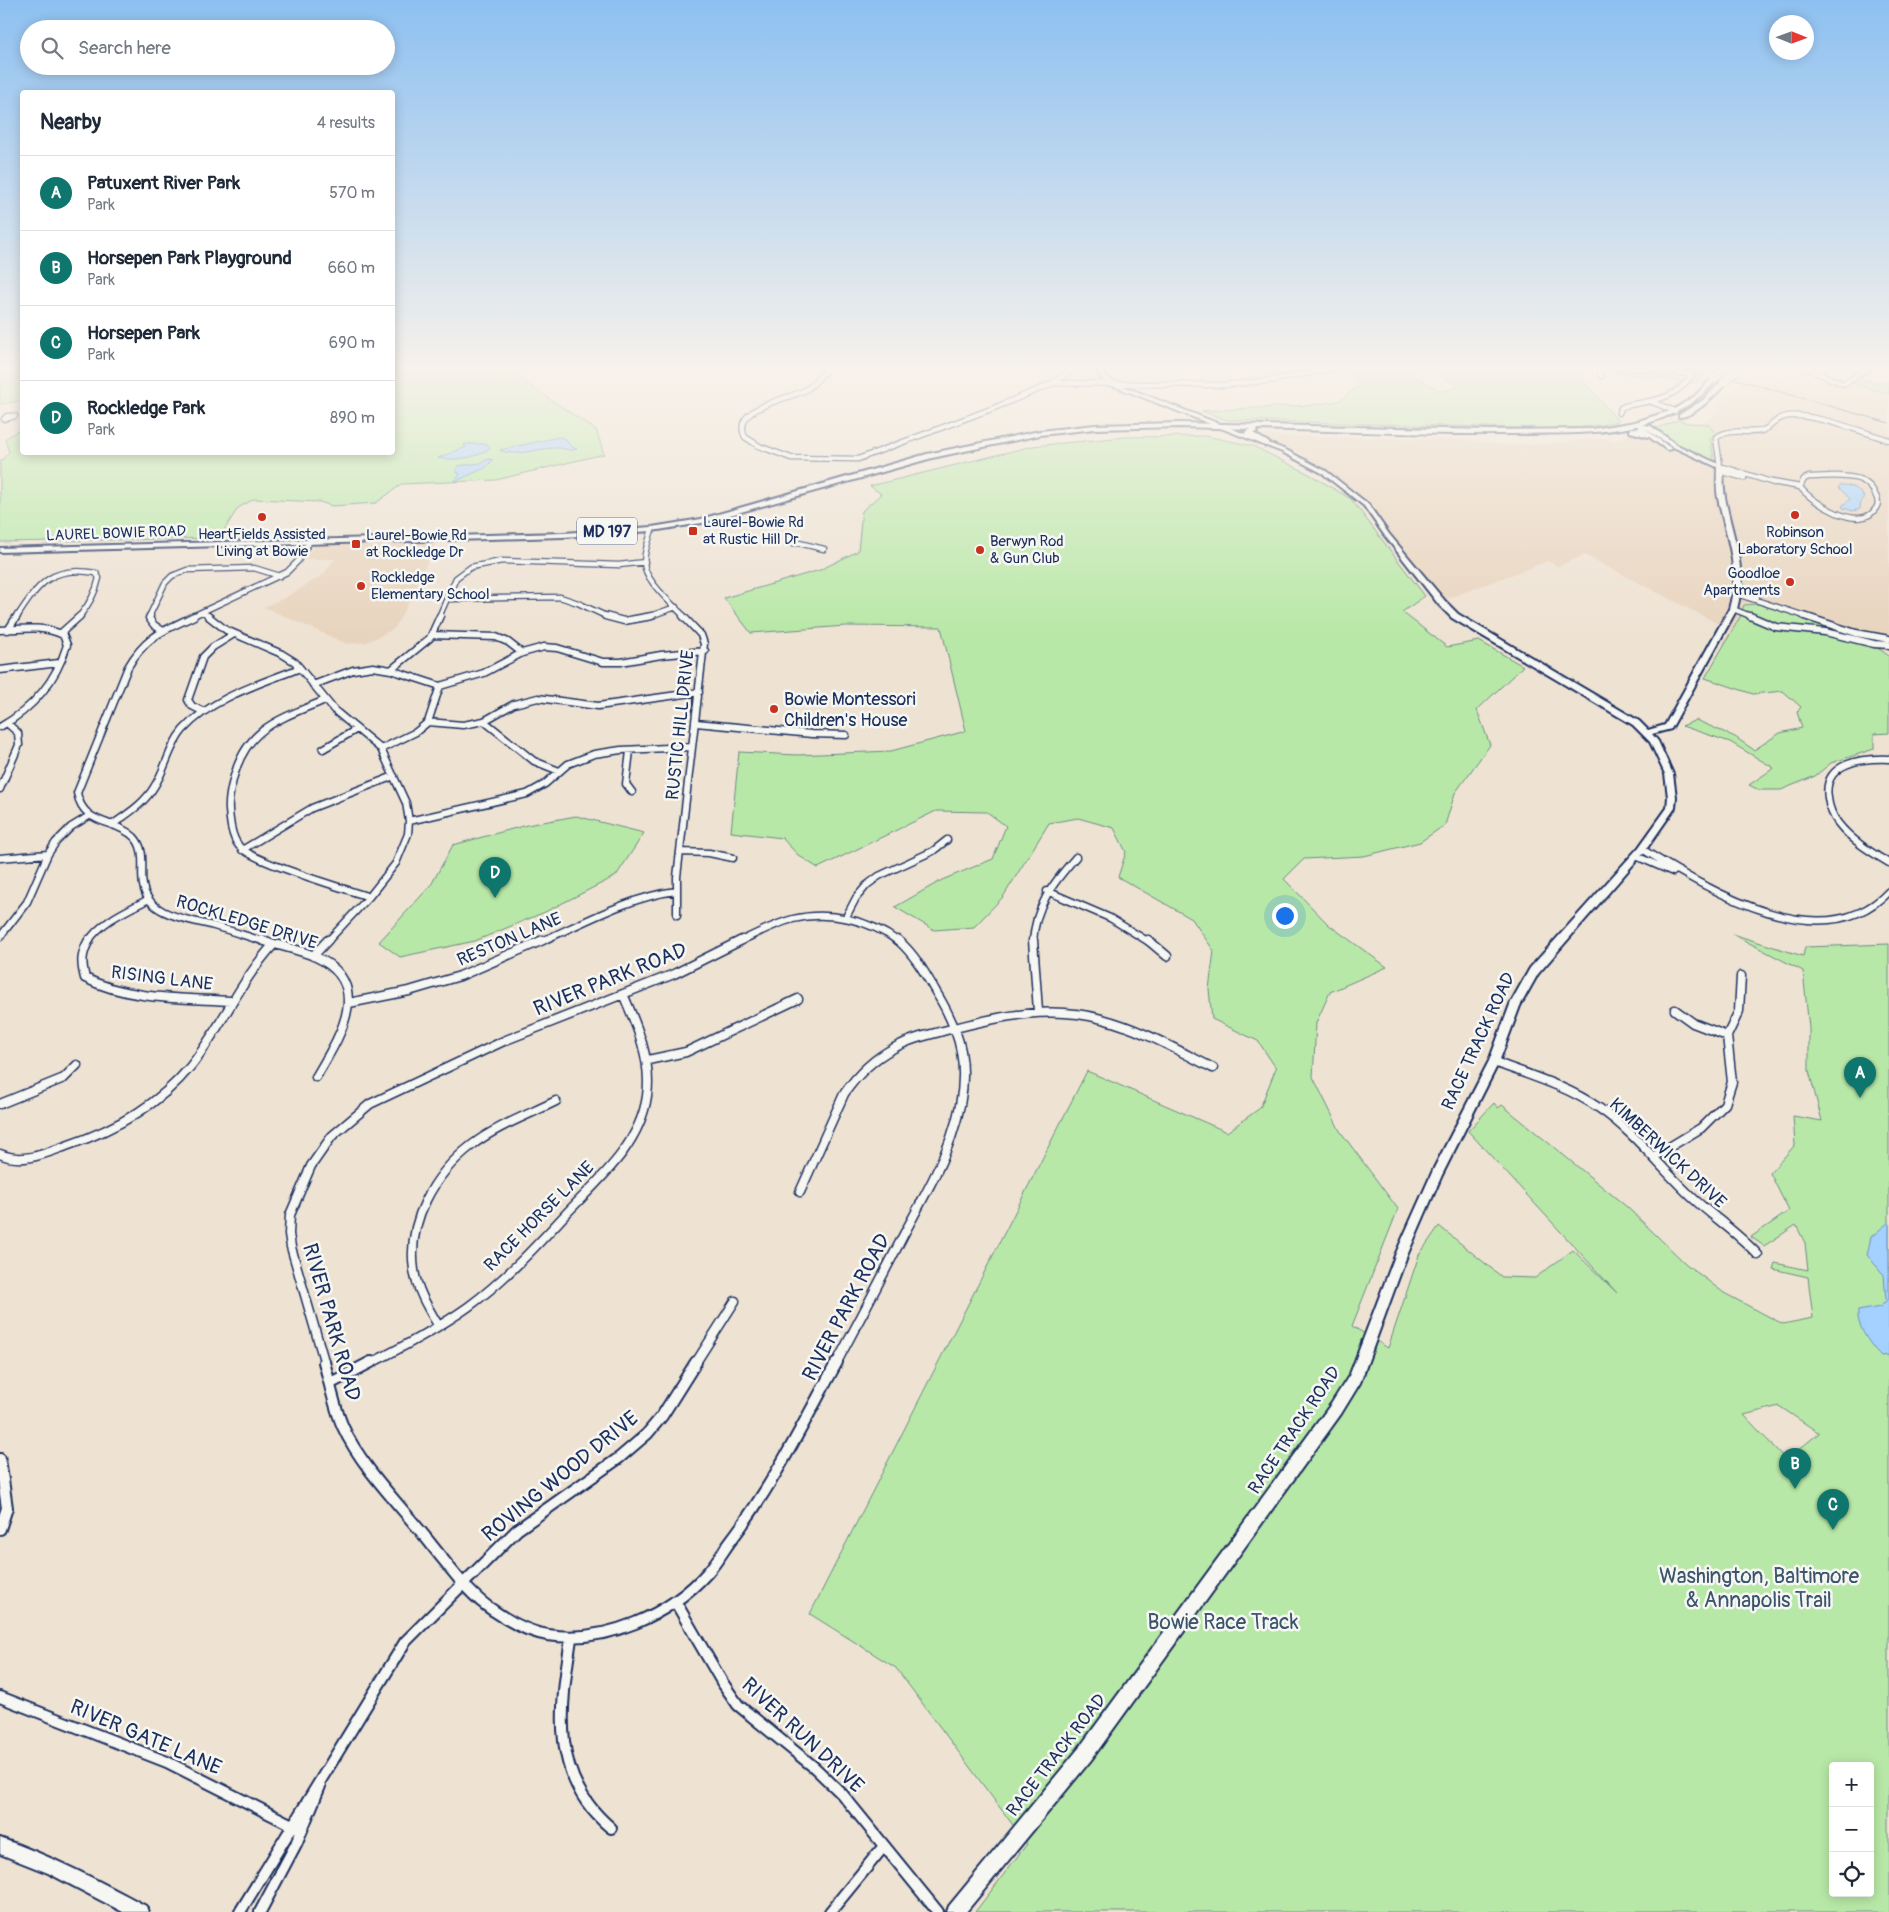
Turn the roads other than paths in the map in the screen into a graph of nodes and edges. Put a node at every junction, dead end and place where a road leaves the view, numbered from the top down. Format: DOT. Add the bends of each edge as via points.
graph roads {
  1 [pos="787,456"];
  2 [pos="865,456"];
  3 [pos="929,456"];
  4 [pos="951,456"];
  5 [pos="1291,456"];
  6 [pos="1686,456"];
  7 [pos="1718,456"];
  8 [pos="1720,468"];
  9 [pos="1800,487"];
  10 [pos="651,531"];
  11 [pos="310,541"];
  12 [pos="790,544"];
  13 [pos="824,549"];
  14 [pos="1,551"];
  15 [pos="645,562"];
  16 [pos="280,576"];
  17 [pos="1738,579"];
  18 [pos="448,599"];
  19 [pos="1736,599"];
  20 [pos="1759,600"];
  21 [pos="676,607"];
  22 [pos="203,612"];
  23 [pos="0,630"];
  24 [pos="8,630"];
  25 [pos="163,630"];
  26 [pos="61,633"];
  27 [pos="234,634"];
  28 [pos="432,635"];
  29 [pos="1889,637"];
  30 [pos="1889,645"];
  31 [pos="704,651"];
  32 [pos="522,653"];
  33 [pos="59,663"];
  34 [pos="300,668"];
  35 [pos="0,670"];
  36 [pos="391,670"];
  37 [pos="313,685"];
  38 [pos="440,686"];
  39 [pos="699,692"];
  40 [pos="325,700"];
  41 [pos="1615,710"];
  42 [pos="204,712"];
  43 [pos="484,721"];
  44 [pos="428,722"];
  45 [pos="7,723"];
  46 [pos="696,724"];
  47 [pos="0,727"];
  48 [pos="1667,728"];
  49 [pos="357,729"];
  50 [pos="1647,733"];
  51 [pos="846,735"];
  52 [pos="692,747"];
  53 [pos="323,749"];
  54 [pos="382,749"];
  55 [pos="630,751"];
  56 [pos="1661,756"];
  57 [pos="1889,759"];
  58 [pos="559,771"];
  59 [pos="394,776"];
  60 [pos="0,789"];
  61 [pos="632,792"];
  62 [pos="90,816"];
  63 [pos="409,821"];
  64 [pos="112,825"];
  65 [pos="947,840"];
  66 [pos="242,850"];
  67 [pos="681,852"];
  68 [pos="1639,852"];
  69 [pos="48,854"];
  70 [pos="1076,857"];
  71 [pos="0,858"];
  72 [pos="733,858"];
  73 [pos="1889,863"];
  74 [pos="676,891"];
  75 [pos="1047,891"];
  76 [pos="1889,891"];
  77 [pos="369,897"];
  78 [pos="149,900"];
  79 [pos="677,915"];
  80 [pos="846,917"];
  81 [pos="0,937"];
  82 [pos="274,944"];
  83 [pos="313,956"];
  84 [pos="1167,956"];
  85 [pos="1741,976"];
  86 [pos="624,994"];
  87 [pos="798,999"];
  88 [pos="231,1001"];
  89 [pos="349,1003"];
  90 [pos="1676,1010"];
  91 [pos="1038,1011"];
  92 [pos="956,1028"];
  93 [pos="1727,1036"];
  94 [pos="648,1060"];
  95 [pos="1494,1062"];
  96 [pos="77,1065"];
  97 [pos="1213,1068"];
  98 [pos="316,1077"];
  99 [pos="556,1101"];
  100 [pos="0,1104"];
  101 [pos="0,1154"];
  102 [pos="1653,1157"];
  103 [pos="800,1192"];
  104 [pos="1758,1255"];
  105 [pos="735,1301"];
  106 [pos="438,1325"];
  107 [pos="331,1383"];
  108 [pos="0,1459"];
  109 [pos="0,1529"];
  110 [pos="463,1583"];
  111 [pos="675,1600"];
  112 [pos="571,1639"];
  113 [pos="0,1697"];
  114 [pos="327,1769"];
  115 [pos="291,1826"];
  116 [pos="611,1828"];
  117 [pos="302,1830"];
  118 [pos="0,1846"];
  119 [pos="884,1846"];
  120 [pos="140,1912"];
  121 [pos="240,1912"];
  122 [pos="260,1912"];
  123 [pos="830,1912"];
  124 [pos="938,1912"];
  125 [pos="955,1912"];
  1 -- 2 [label="street" via="794,459"];
  3 -- 10 [label="main road, LAUREL BOWIE ROAD / MD 197" via="722,516"];
  4 -- 10 [label="main road, LAUREL BOWIE ROAD / MD 197" via="723,521"];
  5 -- 41 [label="street, RACE TRACK ROAD" via="1324,472 1366,505 1442,604 1455,616"];
  6 -- 8 [label="street"];
  7 -- 8 [label="street"];
  8 -- 9 [label="street" via="1749,479"];
  8 -- 17 [label="street" via="1722,500 1733,540"];
  9 -- 9 [label="street" via="1815,503 1849,516 1871,514 1878,502 1871,487 1856,478 1809,477"];
  10 -- 11 [label="main road, LAUREL BOWIE ROAD / MD 197" via="585,536"];
  10 -- 15 [label="street"];
  11 -- 14 [label="main road, LAUREL BOWIE ROAD / MD 197"];
  11 -- 16 [label="street" via="294,565"];
  12 -- 13 [label="street"];
  15 -- 18 [label="street" via="619,565 486,563 460,574"];
  15 -- 21 [label="street, RUSTIC HILL DRIVE" via="650,577"];
  16 -- 22 [label="street"];
  16 -- 25 [label="street" via="254,568 198,568 177,573 165,582 149,618"];
  17 -- 19 [label="street"];
  17 -- 20 [label="street" via="1742,587"];
  18 -- 21 [label="street" via="560,597 623,621 642,619"];
  18 -- 28 [label="street"];
  19 -- 20 [label="street"];
  19 -- 30 [label="street" via="1776,627 1825,632"];
  19 -- 48 [label="street"];
  20 -- 29 [label="street"];
  21 -- 31 [label="street, RUSTIC HILL DRIVE" via="701,635"];
  22 -- 25 [label="street"];
  22 -- 27 [label="street"];
  23 -- 24 [label="street"];
  24 -- 26 [label="street" via="35,629"];
  24 -- 26 [label="street" via="42,582 72,571 96,573 98,583 84,613"];
  25 -- 62 [label="street" via="143,645 132,659 82,780 78,798"];
  26 -- 33 [label="street" via="67,645"];
  27 -- 34 [label="street" via="282,654"];
  27 -- 42 [label="street" via="205,654 195,674 188,700"];
  28 -- 32 [label="street" via="496,637"];
  28 -- 36 [label="street"];
  31 -- 32 [label="street" via="612,662 594,661 553,647"];
  31 -- 39 [label="street, RUSTIC HILL DRIVE"];
  32 -- 38 [label="street" via="484,673"];
  33 -- 35 [label="street"];
  33 -- 45 [label="street" via="48,687 36,702"];
  34 -- 37 [label="street"];
  34 -- 42 [label="street"];
  36 -- 37 [label="street" via="360,668"];
  36 -- 38 [label="street"];
  37 -- 40 [label="street"];
  38 -- 44 [label="street"];
  39 -- 43 [label="street" via="598,706 532,699 506,708"];
  39 -- 46 [label="street, RUSTIC HILL DRIVE"];
  40 -- 49 [label="street"];
  40 -- 66 [label="street" via="266,726 250,740 243,752 230,788 228,806 234,836"];
  41 -- 48 [label="street" via="1656,728"];
  41 -- 50 [label="street, RACE TRACK ROAD"];
  42 -- 64 [label="street" via="176,739 149,795"];
  43 -- 44 [label="street" via="454,725"];
  43 -- 58 [label="street" via="534,761"];
  44 -- 54 [label="street" via="416,732"];
  45 -- 47 [label="street"];
  45 -- 60 [label="street" via="18,734 19,745"];
  46 -- 51 [label="street"];
  46 -- 52 [label="street, RUSTIC HILL DRIVE"];
  48 -- 50 [label="street"];
  48 -- 56 [label="street"];
  49 -- 53 [label="street"];
  49 -- 54 [label="street"];
  50 -- 56 [label="street, RACE TRACK ROAD"];
  52 -- 55 [label="street"];
  52 -- 67 [label="street, RUSTIC HILL DRIVE"];
  54 -- 59 [label="street"];
  55 -- 58 [label="street" via="583,756"];
  55 -- 61 [label="street" via="626,784"];
  56 -- 68 [label="street, RACE TRACK ROAD" via="1670,780 1671,808"];
  57 -- 73 [label="street" via="1853,761 1836,770 1827,786 1831,811 1842,826"];
  58 -- 63 [label="street" via="526,795"];
  59 -- 63 [label="street" via="406,803"];
  59 -- 66 [label="street" via="312,808"];
  62 -- 64 [label="street"];
  62 -- 69 [label="street" via="66,832"];
  63 -- 77 [label="street" via="400,856"];
  64 -- 78 [label="street" via="129,834 140,845 143,889"];
  65 -- 80 [label="street" via="937,849 869,882 857,894"];
  66 -- 77 [label="street" via="270,864"];
  67 -- 72 [label="street"];
  67 -- 74 [label="street, RUSTIC HILL DRIVE"];
  68 -- 76 [label="street" via="1733,900 1757,910 1789,917 1837,920 1872,907"];
  68 -- 95 [label="street, RACE TRACK ROAD" via="1534,971 1515,1005"];
  69 -- 71 [label="street"];
  69 -- 81 [label="street" via="26,902"];
  70 -- 75 [label="street"];
  74 -- 79 [label="street, RUSTIC HILL DRIVE"];
  74 -- 89 [label="street, RESTON LANE" via="635,901 460,976 418,989"];
  75 -- 84 [label="street" via="1108,917 1153,943"];
  75 -- 91 [label="street" via="1038,906 1032,937"];
  77 -- 83 [label="street"];
  78 -- 82 [label="street, ROCKLEDGE DRIVE" via="165,912 182,918"];
  78 -- 88 [label="street, RISING LANE" via="112,919 92,937 85,946 81,963 85,978 95,985 125,991"];
  80 -- 86 [label="street, RIVER PARK ROAD" via="817,916 781,922 694,966"];
  80 -- 92 [label="street, RIVER PARK ROAD" via="881,929 904,945 917,960"];
  82 -- 83 [label="street, ROCKLEDGE DRIVE"];
  82 -- 88 [label="street" via="250,971"];
  83 -- 89 [label="street, ROCKLEDGE DRIVE" via="340,974 346,984"];
  85 -- 93 [label="street" via="1739,1011"];
  86 -- 94 [label="street, RACE HORSE LANE"];
  86 -- 107 [label="street, RIVER PARK ROAD" via="544,1024 393,1092 370,1104 332,1136 303,1181 290,1215 289,1234"];
  87 -- 94 [label="street" via="686,1052"];
  88 -- 101 [label="street" via="192,1064 137,1116 40,1155 20,1159"];
  89 -- 98 [label="street" via="344,1022"];
  90 -- 93 [label="street" via="1696,1024"];
  91 -- 92 [label="street" via="1011,1014"];
  91 -- 97 [label="street" via="1085,1015 1126,1026"];
  92 -- 103 [label="street" via="908,1040 887,1051 860,1073 844,1094"];
  92 -- 111 [label="street, RIVER PARK ROAD" via="962,1050 960,1105 938,1167 764,1496 704,1577"];
  93 -- 102 [label="street" via="1732,1082 1724,1104 1701,1128"];
  94 -- 106 [label="street, RACE HORSE LANE" via="648,1090 642,1113 612,1166 495,1285"];
  95 -- 102 [label="street, KIMBERWICK DRIVE" via="1548,1082 1589,1102 1611,1117"];
  95 -- 125 [label="street, RACE TRACK ROAD" via="1438,1172 1407,1242 1355,1378 1336,1409 1085,1754"];
  96 -- 100 [label="street" via="64,1078"];
  99 -- 106 [label="street" via="481,1139 455,1160 432,1190 416,1224 414,1268 421,1297"];
  102 -- 104 [label="street, KIMBERWICK DRIVE"];
  105 -- 110 [label="street, ROVING WOOD DRIVE" via="662,1416 646,1434 619,1458 517,1530"];
  106 -- 107 [label="street, RACE HORSE LANE"];
  107 -- 110 [label="street, RIVER PARK ROAD" via="343,1427 358,1454"];
  108 -- 109 [label="street" via="7,1508"];
  110 -- 112 [label="street, RIVER PARK ROAD" via="494,1612 531,1632"];
  110 -- 114 [label="street, ROVING WOOD DRIVE" via="405,1642"];
  111 -- 112 [label="street, RIVER PARK ROAD" via="652,1616 618,1631"];
  111 -- 119 [label="street, RIVER RUN DRIVE" via="738,1705 842,1794"];
  112 -- 116 [label="street" via="562,1729 567,1764 591,1810"];
  113 -- 115 [label="street, RIVER GATE LANE" via="167,1762"];
  114 -- 115 [label="street, ROVING WOOD DRIVE"];
  114 -- 117 [label="street, ROVING WOOD DRIVE"];
  115 -- 117 [label="street, RIVER GATE LANE"];
  115 -- 121 [label="street, ROVING WOOD DRIVE"];
  117 -- 122 [label="street, ROVING WOOD DRIVE"];
  118 -- 120 [label="street" via="78,1879"];
  119 -- 123 [label="street"];
  119 -- 124 [label="street, RIVER RUN DRIVE"];
}
